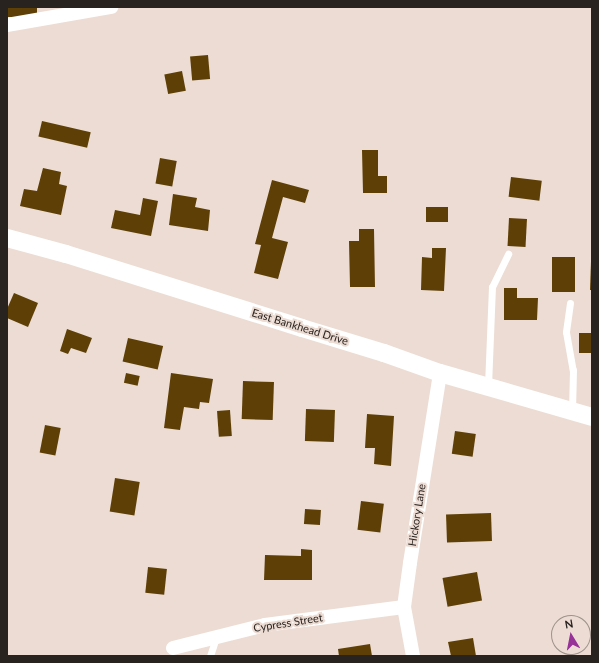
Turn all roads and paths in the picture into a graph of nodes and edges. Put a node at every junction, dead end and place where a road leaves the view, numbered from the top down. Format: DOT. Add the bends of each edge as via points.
graph roads {
  1 [pos="111,7"];
  2 [pos="7,25"];
  3 [pos="7,238"];
  4 [pos="508,254"];
  5 [pos="570,303"];
  6 [pos="440,373"];
  7 [pos="487,387"];
  8 [pos="572,410"];
  9 [pos="592,417"];
  10 [pos="404,607"];
  11 [pos="216,638"];
  12 [pos="173,648"];
  13 [pos="210,656"];
  14 [pos="412,656"];
  1 -- 2 [label="street"];
  3 -- 6 [label="street, East Bankhead Drive" via="66,254"];
  4 -- 7 [label="lane" via="492,287"];
  5 -- 8 [label="lane" via="566,332 573,370"];
  6 -- 7 [label="street, East Bankhead Drive"];
  6 -- 10 [label="street, Hickory Lane"];
  7 -- 8 [label="street, East Bankhead Drive"];
  8 -- 9 [label="street, East Bankhead Drive"];
  10 -- 11 [label="street, Cypress Street" via="265,625"];
  10 -- 14 [label="street, Hickory Lane"];
  11 -- 12 [label="street, Cypress Street"];
  11 -- 13 [label="lane"];
}
